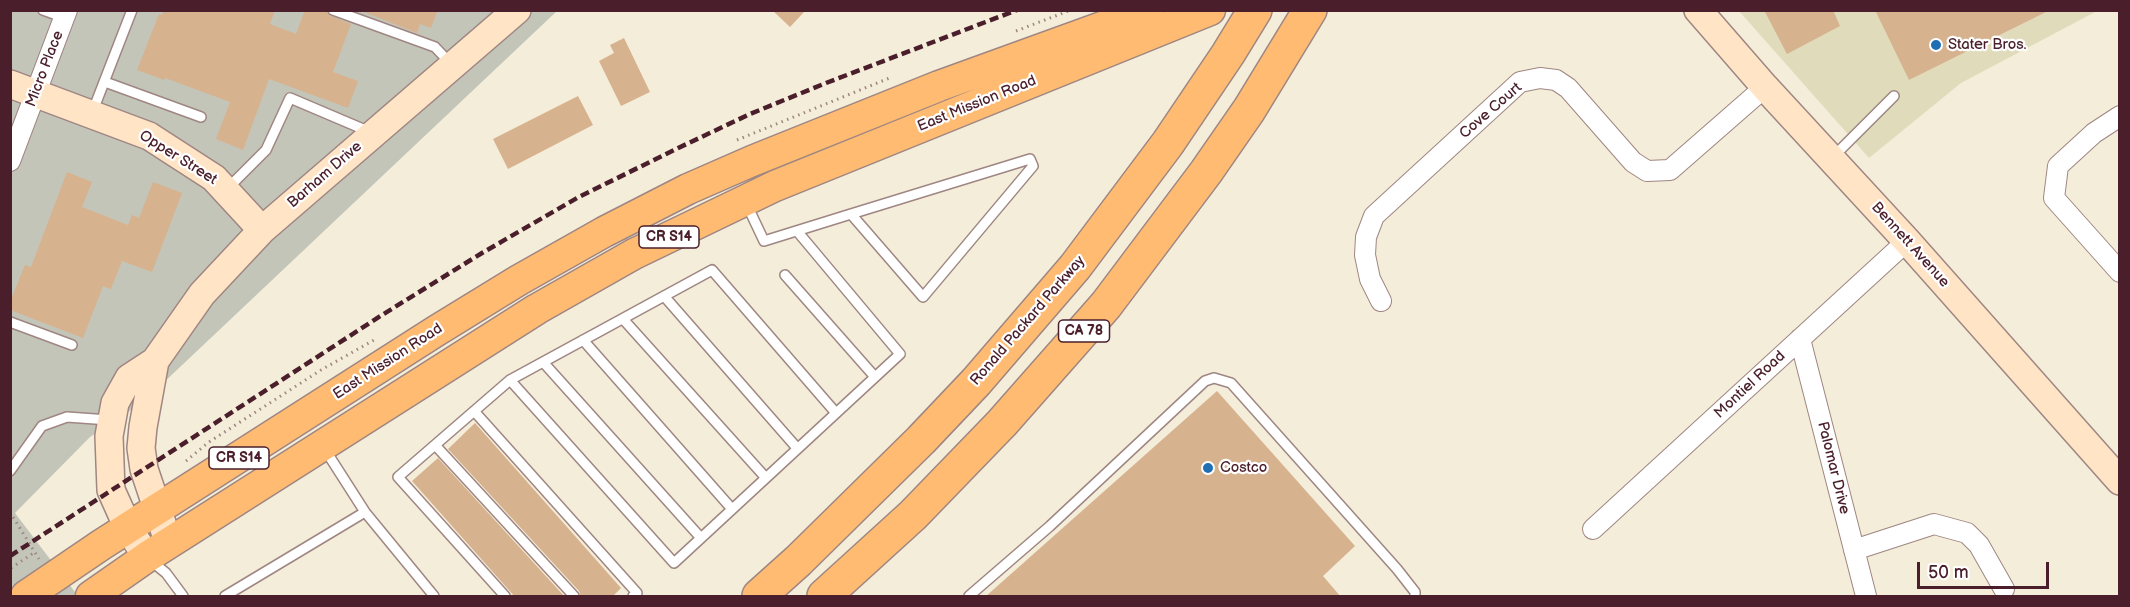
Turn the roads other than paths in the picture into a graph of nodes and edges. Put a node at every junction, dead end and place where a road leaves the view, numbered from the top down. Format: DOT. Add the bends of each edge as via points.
graph roads {
  1 [pos="43,10"];
  2 [pos="132,10"];
  3 [pos="333,10"];
  4 [pos="517,10"];
  5 [pos="1149,10"];
  6 [pos="1210,10"];
  7 [pos="1255,10"];
  8 [pos="1700,11"];
  9 [pos="66,14"];
  10 [pos="1304,19"];
  11 [pos="452,66"];
  12 [pos="105,82"];
  13 [pos="10,84"];
  14 [pos="1765,87"];
  15 [pos="36,94"];
  16 [pos="1894,96"];
  17 [pos="91,115"];
  18 [pos="201,117"];
  19 [pos="2120,117"];
  20 [pos="374,134"];
  21 [pos="763,157"];
  22 [pos="1831,159"];
  23 [pos="10,161"];
  24 [pos="225,190"];
  25 [pos="745,201"];
  26 [pos="851,214"];
  27 [pos="262,230"];
  28 [pos="797,231"];
  29 [pos="1907,241"];
  30 [pos="2120,272"];
  31 [pos="785,275"];
  32 [pos="664,296"];
  33 [pos="1381,301"];
  34 [pos="622,319"];
  35 [pos="10,322"];
  36 [pos="1800,339"];
  37 [pos="583,340"];
  38 [pos="72,345"];
  39 [pos="155,361"];
  40 [pos="543,362"];
  41 [pos="875,377"];
  42 [pos="510,380"];
  43 [pos="474,411"];
  44 [pos="836,413"];
  45 [pos="112,420"];
  46 [pos="435,445"];
  47 [pos="322,446"];
  48 [pos="797,448"];
  49 [pos="10,471"];
  50 [pos="766,478"];
  51 [pos="2120,481"];
  52 [pos="158,509"];
  53 [pos="732,509"];
  54 [pos="365,512"];
  55 [pos="128,528"];
  56 [pos="1593,530"];
  57 [pos="701,538"];
  58 [pos="1854,550"];
  59 [pos="161,558"];
  60 [pos="2004,589"];
  61 [pos="27,596"];
  62 [pos="91,597"];
  63 [pos="183,597"];
  64 [pos="225,597"];
  65 [pos="434,597"];
  66 [pos="505,597"];
  67 [pos="574,597"];
  68 [pos="633,597"];
  69 [pos="759,597"];
  70 [pos="824,597"];
  71 [pos="969,597"];
  72 [pos="1415,597"];
  73 [pos="1866,597"];
  1 -- 9 [label="lane"];
  2 -- 12 [label="lane"];
  3 -- 11 [label="lane" via="435,47"];
  4 -- 11 [label="street, Barham Drive"];
  5 -- 21 [label="main road, East Mission Road / CR S14" via="939,86"];
  6 -- 25 [label="main road, East Mission Road / CR S14"];
  7 -- 69 [label="highway, Ronald Packard Parkway / CA 78" via="1168,143 1075,267 921,440"];
  8 -- 14 [label="street, Bennett Avenue"];
  9 -- 15 [label="street, Micro Place"];
  10 -- 70 [label="highway, CA 78" via="1249,110 1106,305 994,432"];
  11 -- 20 [label="street, Barham Drive"];
  12 -- 17 [label="lane"];
  12 -- 18 [label="lane"];
  13 -- 15 [label="street, Opper Street"];
  14 -- 22 [label="street, Bennett Avenue"];
  14 -- 33 [label="street, Cove Court" via="1670,170 1647,171 1633,162 1568,88 1556,80 1520,82 1374,216 1366,237 1365,255 1370,279"];
  15 -- 17 [label="street, Opper Street"];
  15 -- 23 [label="street, Micro Place"];
  16 -- 22 [label="lane"];
  17 -- 24 [label="street, Opper Street" via="149,136 214,178"];
  19 -- 30 [label="street" via="2094,133 2058,166 2054,198"];
  20 -- 24 [label="lane" via="290,98 266,150"];
  20 -- 27 [label="street, Barham Drive"];
  21 -- 25 [label="main road" via="744,186"];
  21 -- 52 [label="main road, East Mission Road / CR S14" via="688,189 519,280"];
  22 -- 29 [label="street, Bennett Avenue"];
  24 -- 27 [label="street, Opper Street"];
  25 -- 28 [label="lane" via="764,241"];
  25 -- 47 [label="main road, East Mission Road / CR S14" via="634,254 537,309"];
  26 -- 26 [label="lane" via="1030,159 1033,166 923,297"];
  26 -- 28 [label="lane"];
  27 -- 39 [label="street, Barham Drive" via="202,294"];
  28 -- 41 [label="lane" via="900,354"];
  29 -- 36 [label="street, Montiel Road"];
  29 -- 51 [label="street, Bennett Avenue"];
  31 -- 41 [label="lane"];
  32 -- 34 [label="lane"];
  32 -- 44 [label="lane" via="712,270"];
  32 -- 48 [label="lane"];
  34 -- 37 [label="lane"];
  34 -- 50 [label="lane"];
  35 -- 38 [label="lane"];
  36 -- 56 [label="street, Montiel Road"];
  36 -- 58 [label="street, Palomar Drive"];
  37 -- 40 [label="lane"];
  37 -- 53 [label="lane"];
  39 -- 45 [label="street, Barham Drive" via="129,378 115,403"];
  39 -- 52 [label="street, Barham Drive" via="141,448"];
  40 -- 42 [label="lane"];
  40 -- 57 [label="lane"];
  41 -- 44 [label="lane"];
  42 -- 43 [label="lane"];
  42 -- 57 [label="lane" via="674,563"];
  43 -- 46 [label="lane"];
  43 -- 68 [label="lane" via="637,593"];
  44 -- 48 [label="lane"];
  45 -- 49 [label="lane" via="67,417 42,426"];
  45 -- 55 [label="street, Barham Drive" via="111,490"];
  46 -- 66 [label="lane" via="398,477"];
  46 -- 67 [label="lane"];
  47 -- 54 [label="lane"];
  47 -- 59 [label="main road, East Mission Road / CR S14"];
  48 -- 50 [label="lane"];
  50 -- 53 [label="lane"];
  52 -- 55 [label="main road, East Mission Road / CR S14"];
  52 -- 59 [label="street, Barham Drive"];
  53 -- 57 [label="lane"];
  54 -- 64 [label="lane"];
  54 -- 65 [label="lane"];
  55 -- 59 [label="street, Barham Drive"];
  55 -- 61 [label="main road, East Mission Road / CR S14"];
  58 -- 60 [label="street" via="1934,524 1967,533 1979,545"];
  58 -- 73 [label="street, Palomar Drive"];
  59 -- 62 [label="main road, East Mission Road / CR S14"];
  59 -- 63 [label="lane"];
  71 -- 72 [label="lane" via="1205,381 1214,378 1231,383 1397,569"];
}
